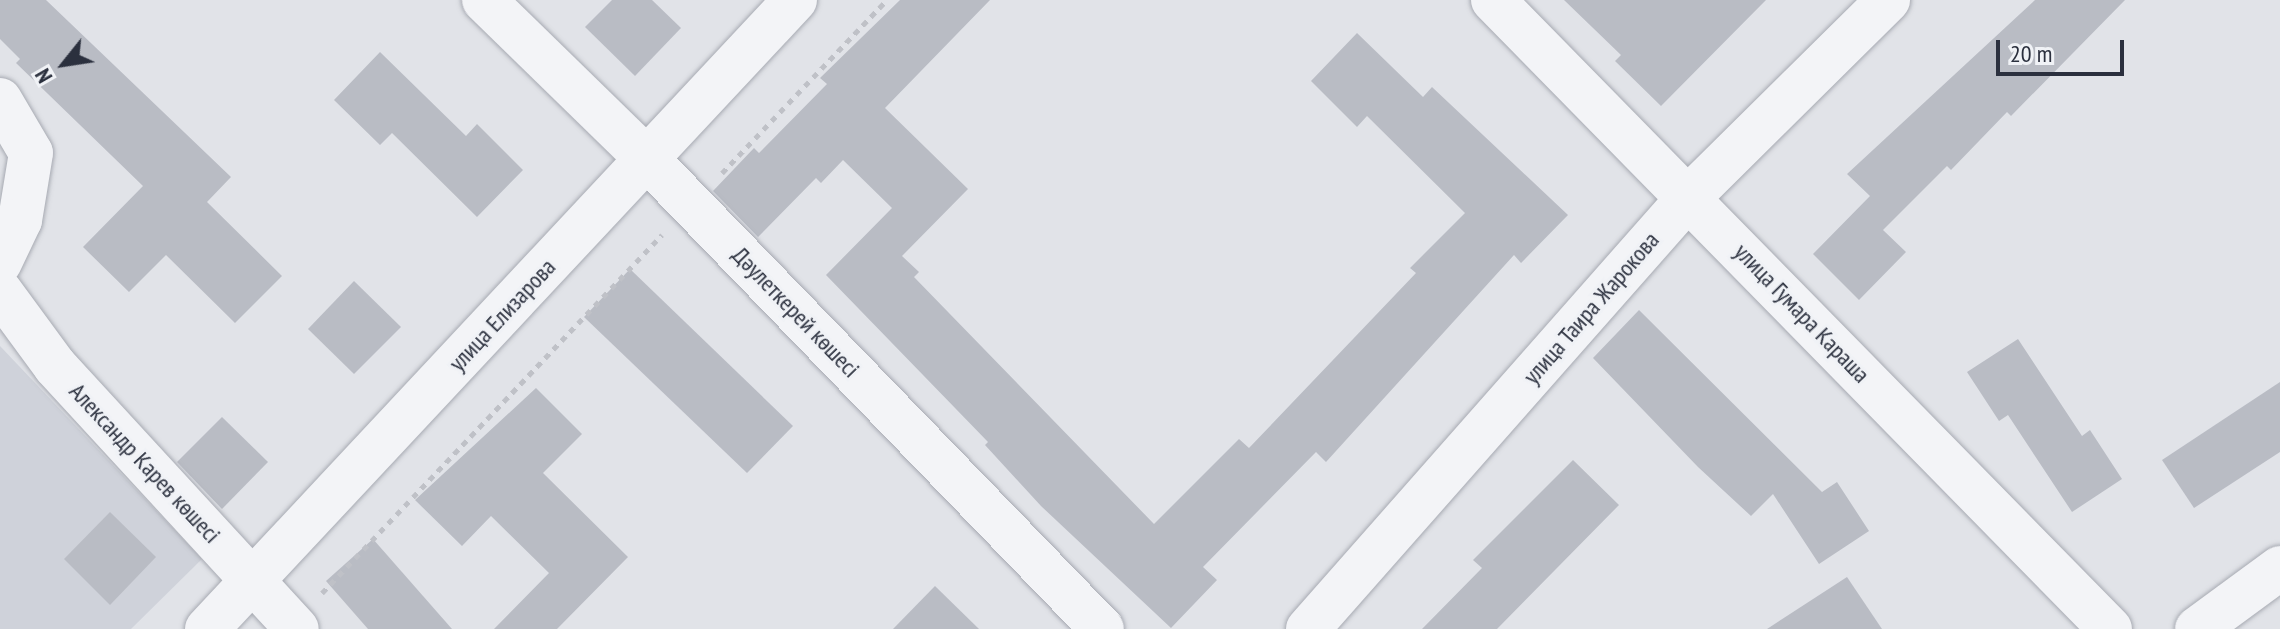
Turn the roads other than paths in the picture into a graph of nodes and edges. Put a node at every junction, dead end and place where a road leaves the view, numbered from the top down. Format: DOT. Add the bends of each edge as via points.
graph roads {
  1 [pos="484,0"];
  2 [pos="795,0"];
  3 [pos="1493,0"];
  4 [pos="1888,0"];
  5 [pos="0,100"];
  6 [pos="647,159"];
  7 [pos="1689,197"];
  8 [pos="0,262"];
  9 [pos="0,291"];
  10 [pos="2280,568"];
  11 [pos="254,581"];
  12 [pos="295,627"];
  13 [pos="207,629"];
  14 [pos="1102,629"];
  15 [pos="1308,629"];
  16 [pos="2110,629"];
  17 [pos="2197,629"];
  1 -- 6 [label="street, Дәулеткерей көшесі"];
  2 -- 6 [label="street, улица Елизарова"];
  3 -- 7 [label="street, улица Гумара Караша"];
  4 -- 7 [label="street, улица Таира Жарокова"];
  5 -- 8 [label="street" via="31,153 20,220"];
  6 -- 11 [label="street, улица Елизарова"];
  6 -- 14 [label="street, Дәулеткерей көшесі"];
  7 -- 15 [label="street, улица Таира Жарокова"];
  7 -- 16 [label="street, улица Гумара Караша"];
  9 -- 11 [label="street, Александр Карев көшесі" via="55,366"];
  10 -- 17 [label="street"];
  11 -- 12 [label="street, Александр Карев көшесі"];
  11 -- 13 [label="street, улица Елизарова"];
}
